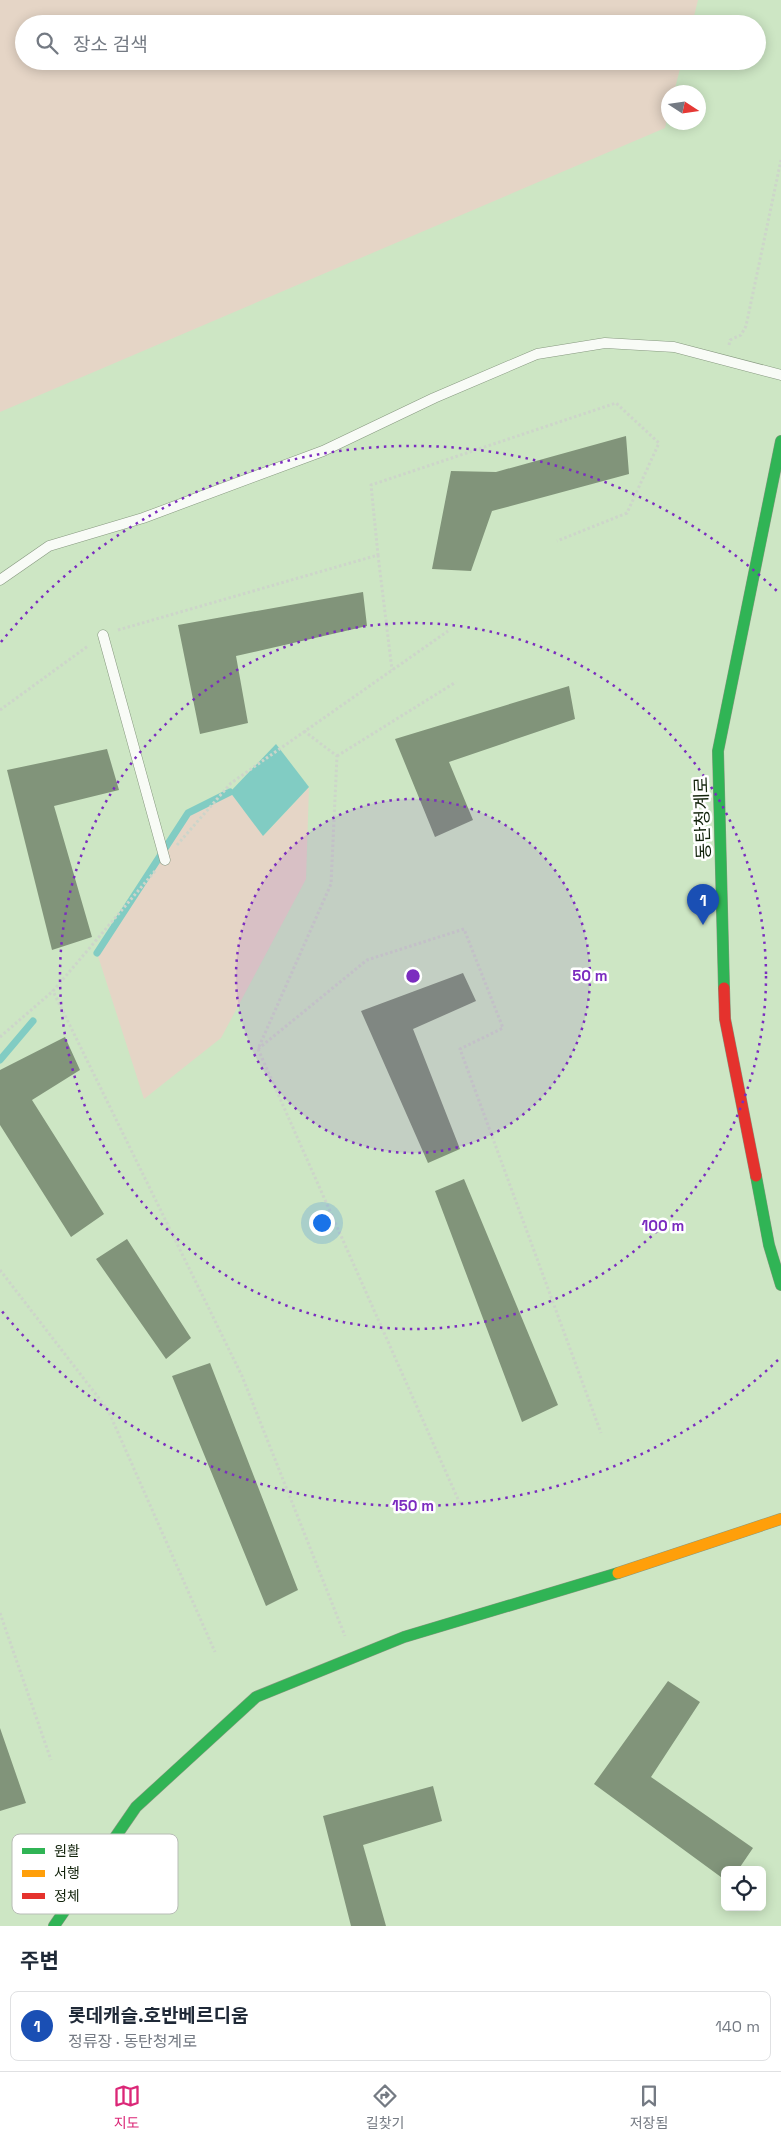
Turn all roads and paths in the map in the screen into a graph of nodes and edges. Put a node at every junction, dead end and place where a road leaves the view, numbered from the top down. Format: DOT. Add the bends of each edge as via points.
graph roads {
  1 [pos="781,160"];
  2 [pos="730,340"];
  3 [pos="781,376"];
  4 [pos="781,441"];
  5 [pos="557,542"];
  6 [pos="378,555"];
  7 [pos="0,580"];
  8 [pos="448,631"];
  9 [pos="103,635"];
  10 [pos="392,670"];
  11 [pos="456,682"];
  12 [pos="0,710"];
  13 [pos="304,732"];
  14 [pos="337,756"];
  15 [pos="165,860"];
  16 [pos="53,991"];
  17 [pos="0,1037"];
  18 [pos="258,1049"];
  19 [pos="0,1270"];
  20 [pos="781,1284"];
  21 [pos="601,1432"];
  22 [pos="461,1506"];
  23 [pos="781,1520"];
  24 [pos="0,1613"];
  25 [pos="215,1652"];
  26 [pos="353,1658"];
  27 [pos="51,1760"];
  28 [pos="117,1834"];
  29 [pos="62,1914"];
  30 [pos="54,1926"];
  1 -- 2 [label="path" via="746,326 741,334"];
  3 -- 7 [label="lane" via="674,348 605,343 537,354 323,451 142,518 50,546"];
  4 -- 20 [label="street, 동탄청계로" via="718,751 725,1019 769,1245"];
  5 -- 6 [label="path" via="627,513 659,443 616,403 371,485"];
  6 -- 9 [label="path"];
  6 -- 10 [label="path"];
  8 -- 10 [label="path"];
  9 -- 12 [label="path"];
  9 -- 15 [label="lane"];
  10 -- 13 [label="path"];
  11 -- 14 [label="path"];
  13 -- 14 [label="path"];
  13 -- 15 [label="path" via="231,783"];
  14 -- 18 [label="path" via="332,884"];
  15 -- 16 [label="path"];
  16 -- 17 [label="path"];
  16 -- 26 [label="path" via="242,1376"];
  18 -- 21 [label="path" via="367,960 464,929 503,1028 460,1049"];
  18 -- 22 [label="path"];
  19 -- 25 [label="path" via="108,1410"];
  23 -- 26 [label="street" via="404,1637"];
  24 -- 27 [label="path"];
  26 -- 28 [label="street" via="256,1697 136,1807"];
  29 -- 30 [label="street"];
}
